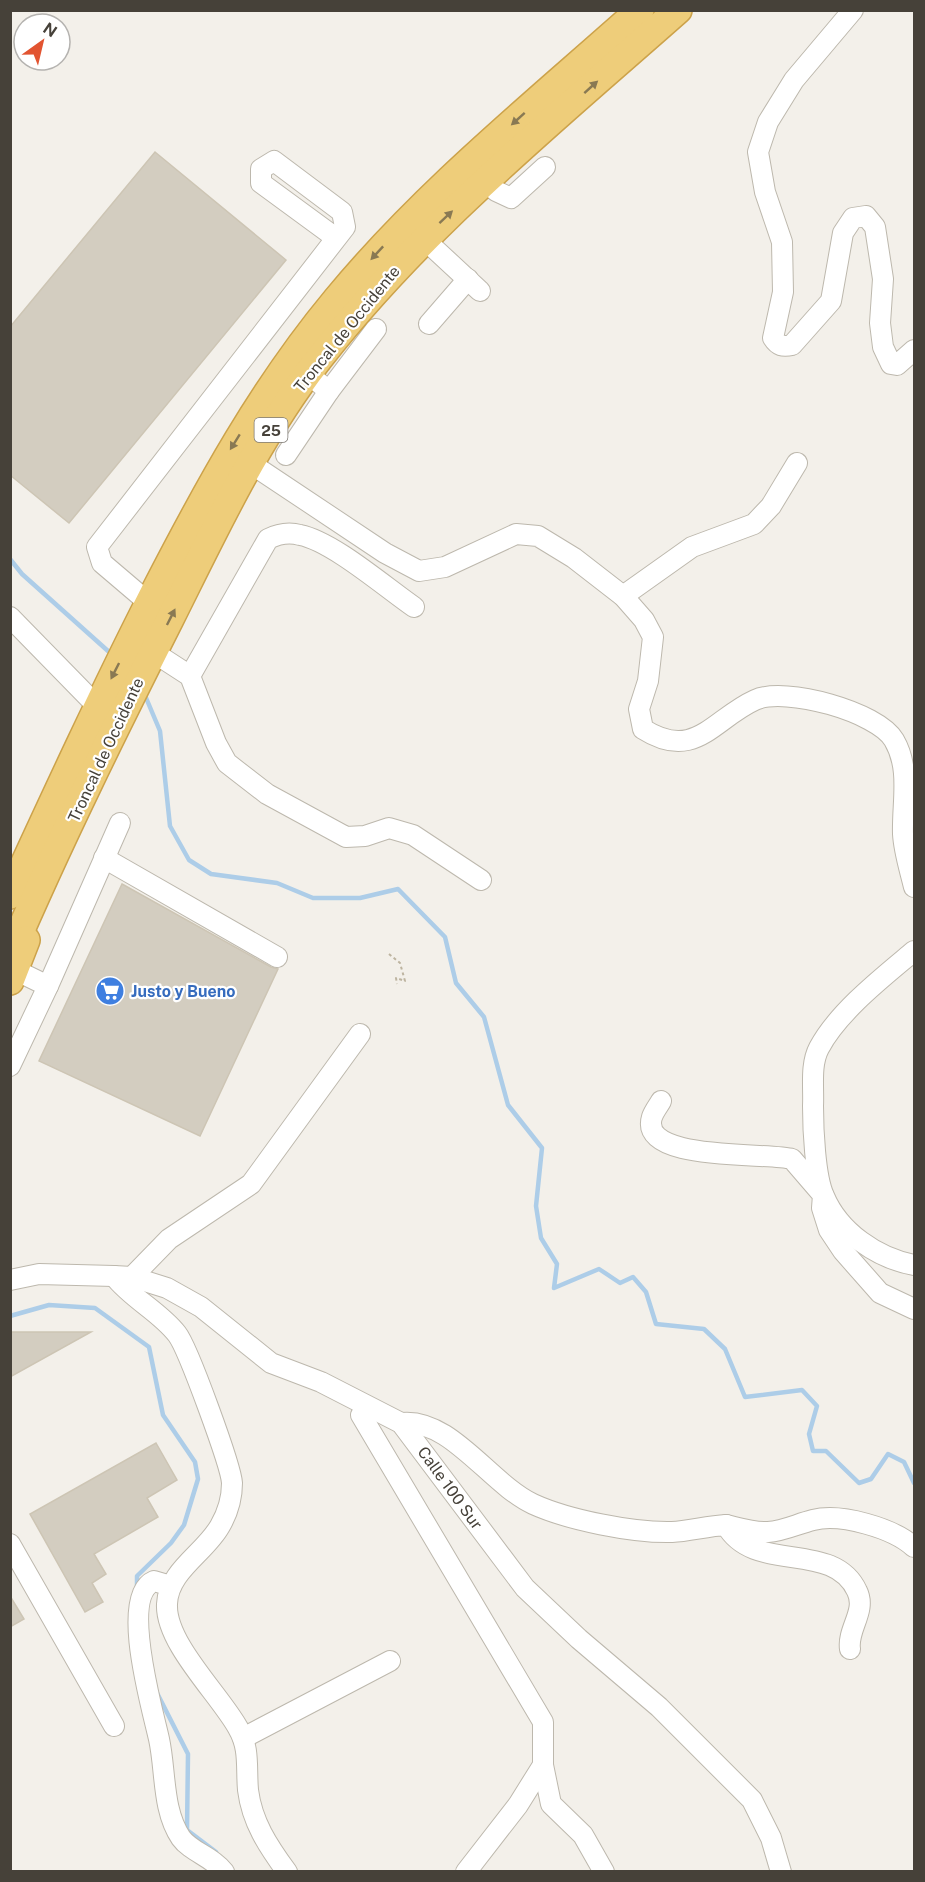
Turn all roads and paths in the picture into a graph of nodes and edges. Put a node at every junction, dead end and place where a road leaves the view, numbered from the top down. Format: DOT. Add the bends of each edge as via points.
graph roads {
  1 [pos="640,10"];
  2 [pos="678,10"];
  3 [pos="853,10"];
  4 [pos="545,166"];
  5 [pos="486,181"];
  6 [pos="336,238"];
  7 [pos="424,239"];
  8 [pos="429,324"];
  9 [pos="376,329"];
  10 [pos="915,350"];
  11 [pos="308,374"];
  12 [pos="329,391"];
  13 [pos="286,455"];
  14 [pos="250,463"];
  15 [pos="797,463"];
  16 [pos="623,596"];
  17 [pos="149,603"];
  18 [pos="414,607"];
  19 [pos="10,617"];
  20 [pos="153,652"];
  21 [pos="190,676"];
  22 [pos="97,706"];
  23 [pos="120,823"];
  24 [pos="104,858"];
  25 [pos="911,862"];
  26 [pos="481,880"];
  27 [pos="915,887"];
  28 [pos="10,896"];
  29 [pos="915,951"];
  30 [pos="390,954"];
  31 [pos="277,957"];
  32 [pos="12,968"];
  33 [pos="397,984"];
  34 [pos="48,986"];
  35 [pos="360,1034"];
  36 [pos="10,1066"];
  37 [pos="661,1101"];
  38 [pos="823,1195"];
  39 [pos="915,1265"];
  40 [pos="123,1276"];
  41 [pos="10,1280"];
  42 [pos="915,1309"];
  43 [pos="361,1415"];
  44 [pos="401,1423"];
  45 [pos="726,1525"];
  46 [pos="10,1544"];
  47 [pos="915,1547"];
  48 [pos="171,1586"];
  49 [pos="850,1649"];
  50 [pos="390,1661"];
  51 [pos="114,1726"];
  52 [pos="243,1738"];
  53 [pos="543,1765"];
  54 [pos="224,1872"];
  55 [pos="286,1872"];
  56 [pos="466,1872"];
  57 [pos="604,1872"];
  58 [pos="781,1872"];
  1 -- 17 [label="highway, Troncal de Occidente / 25, one-way" via="421,207 337,299 285,366 228,454"];
  5 -- 2 [label="highway, Troncal de Occidente / 25, one-way"];
  3 -- 10 [label="street" via="794,80 768,122 758,152 765,192 782,242 784,269 773,338 784,347 792,345 831,302 843,233 853,218 866,216 875,227 883,279 880,323 886,358 897,365"];
  4 -- 5 [label="street" via="511,198"];
  7 -- 5 [label="highway, Troncal de Occidente / 25, one-way"];
  6 -- 17 [label="street" via="97,547 102,563"];
  7 -- 8 [label="street" via="474,285"];
  7 -- 11 [label="highway, Troncal de Occidente / 25"];
  9 -- 12 [label="street"];
  11 -- 12 [label="street"];
  11 -- 14 [label="highway, Troncal de Occidente / 25"];
  12 -- 13 [label="street"];
  14 -- 16 [label="street" via="419,572 445,567 516,534 538,536"];
  20 -- 14 [label="highway, Troncal de Occidente / 25, one-way"];
  15 -- 16 [label="street" via="771,506 753,524 692,547"];
  16 -- 25 [label="street" via="653,636 648,681 639,709 643,729 661,740 687,742 757,699 797,696 864,717 894,739 905,768 903,836"];
  17 -- 22 [label="highway, Troncal de Occidente / 25, one-way"];
  18 -- 21 [label="street" via="325,544 300,535 279,534 268,539"];
  19 -- 22 [label="street"];
  20 -- 21 [label="street"];
  20 -- 32 [label="highway, Troncal de Occidente / 25" via="57,854"];
  21 -- 26 [label="street" via="227,763 267,794 346,837 389,828 413,835"];
  22 -- 28 [label="highway, Troncal de Occidente / 25"];
  23 -- 24 [label="street"];
  24 -- 31 [label="street"];
  24 -- 34 [label="street"];
  25 -- 27 [label="street"];
  29 -- 38 [label="street" via="834,1026 818,1049 813,1129"];
  30 -- 33 [label="path" via="400,963 405,981 396,978"];
  32 -- 34 [label="street"];
  34 -- 36 [label="street"];
  35 -- 40 [label="street" via="251,1184 169,1239"];
  37 -- 38 [label="street" via="651,1118 652,1132 662,1143 683,1150 792,1159"];
  38 -- 39 [label="street" via="845,1229 894,1261"];
  38 -- 42 [label="street" via="822,1208 829,1230 843,1251 880,1293"];
  40 -- 41 [label="street, Calle 100 Sur" via="39,1274"];
  40 -- 44 [label="street, Calle 100 Sur" via="185,1297 271,1363 321,1382"];
  40 -- 48 [label="street" via="130,1293 159,1314 186,1346 232,1481 229,1506 220,1527"];
  43 -- 53 [label="street" via="543,1722"];
  44 -- 45 [label="street" via="416,1421 433,1429 510,1491 559,1514 645,1532"];
  44 -- 58 [label="street, Calle 100 Sur" via="525,1588 659,1707 753,1800 771,1838"];
  45 -- 47 [label="street" via="765,1533 834,1518 889,1530"];
  45 -- 49 [label="street" via="753,1549 822,1564 846,1577 857,1591 860,1606"];
  46 -- 51 [label="street"];
  48 -- 52 [label="street" via="166,1605 168,1615 188,1660"];
  48 -- 54 [label="street" via="154,1581 146,1588 140,1609 140,1659 160,1741 170,1813 181,1839"];
  50 -- 52 [label="street"];
  52 -- 55 [label="street" via="248,1757 248,1790 256,1820"];
  53 -- 56 [label="street" via="518,1805"];
  53 -- 57 [label="street" via="551,1804 583,1835"];
}
